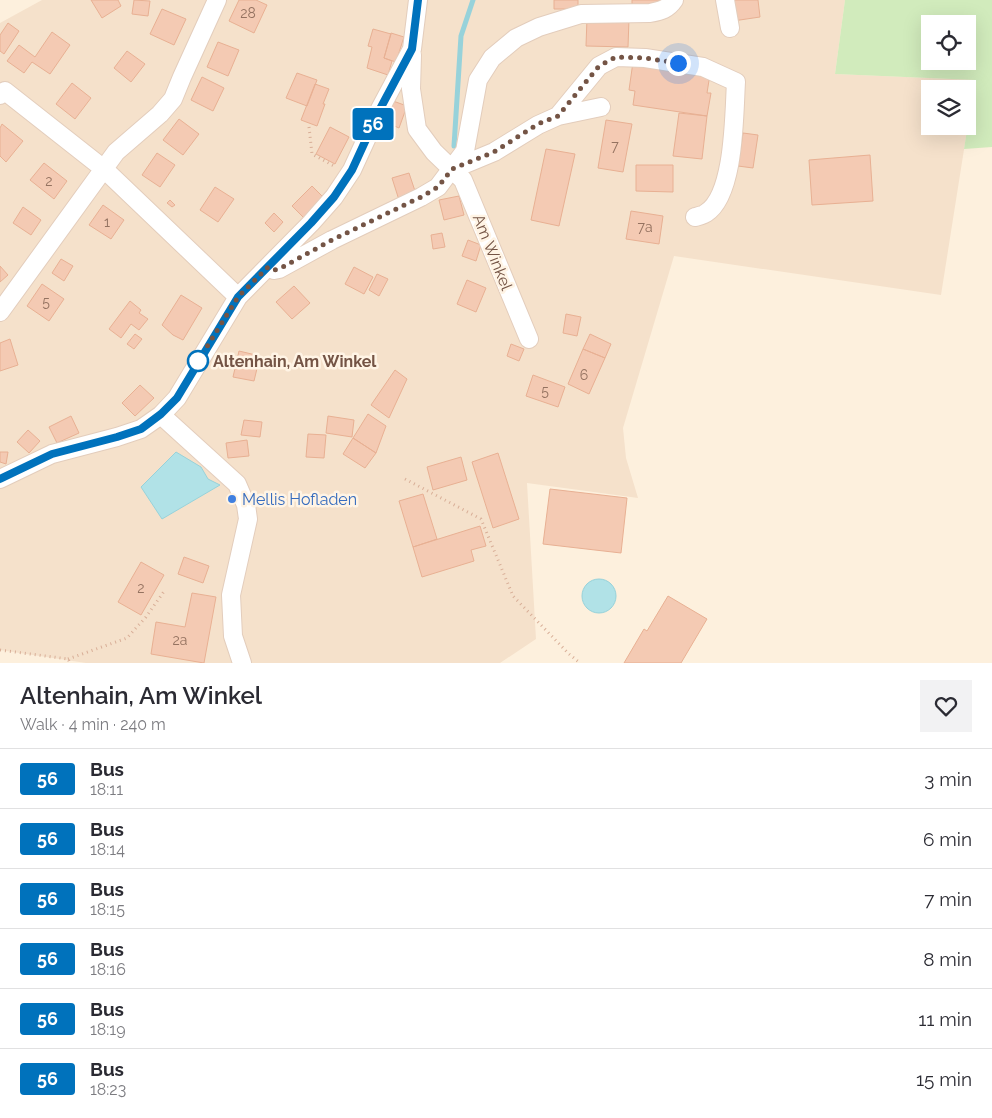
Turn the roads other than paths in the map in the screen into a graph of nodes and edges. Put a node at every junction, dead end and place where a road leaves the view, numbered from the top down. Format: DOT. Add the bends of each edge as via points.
graph roads {
  1 [pos="217,0"];
  2 [pos="418,0"];
  3 [pos="674,0"];
  4 [pos="725,0"];
  5 [pos="730,28"];
  6 [pos="412,49"];
  7 [pos="3,93"];
  8 [pos="601,107"];
  9 [pos="558,116"];
  10 [pos="452,169"];
  11 [pos="104,170"];
  12 [pos="695,217"];
  13 [pos="268,267"];
  14 [pos="238,297"];
  15 [pos="0,312"];
  16 [pos="528,339"];
  17 [pos="161,414"];
  18 [pos="0,479"];
  19 [pos="242,663"];
  1 -- 11 [label="street" via="173,99 116,152"];
  2 -- 6 [label="street, Am Winkel"];
  3 -- 10 [label="street" via="662,11 650,13 581,14 516,38 492,58 478,80 465,151"];
  4 -- 5 [label="street"];
  6 -- 10 [label="street, Am Winkel" via="411,89 417,129"];
  6 -- 13 [label="street" via="349,174 334,197"];
  7 -- 11 [label="street"];
  8 -- 9 [label="street"];
  9 -- 10 [label="street" via="538,124 494,152"];
  9 -- 12 [label="street" via="599,66 616,57 703,67 736,82 734,132 724,188 715,205"];
  10 -- 13 [label="street" via="438,187 421,197 279,269"];
  10 -- 16 [label="street, Am Winkel" via="463,180"];
  11 -- 14 [label="street"];
  11 -- 15 [label="street"];
  13 -- 14 [label="street"];
  14 -- 17 [label="street" via="177,398"];
  17 -- 18 [label="street" via="141,429 52,454"];
  17 -- 19 [label="street" via="237,484 246,505 248,519 231,594 233,636"];
}
